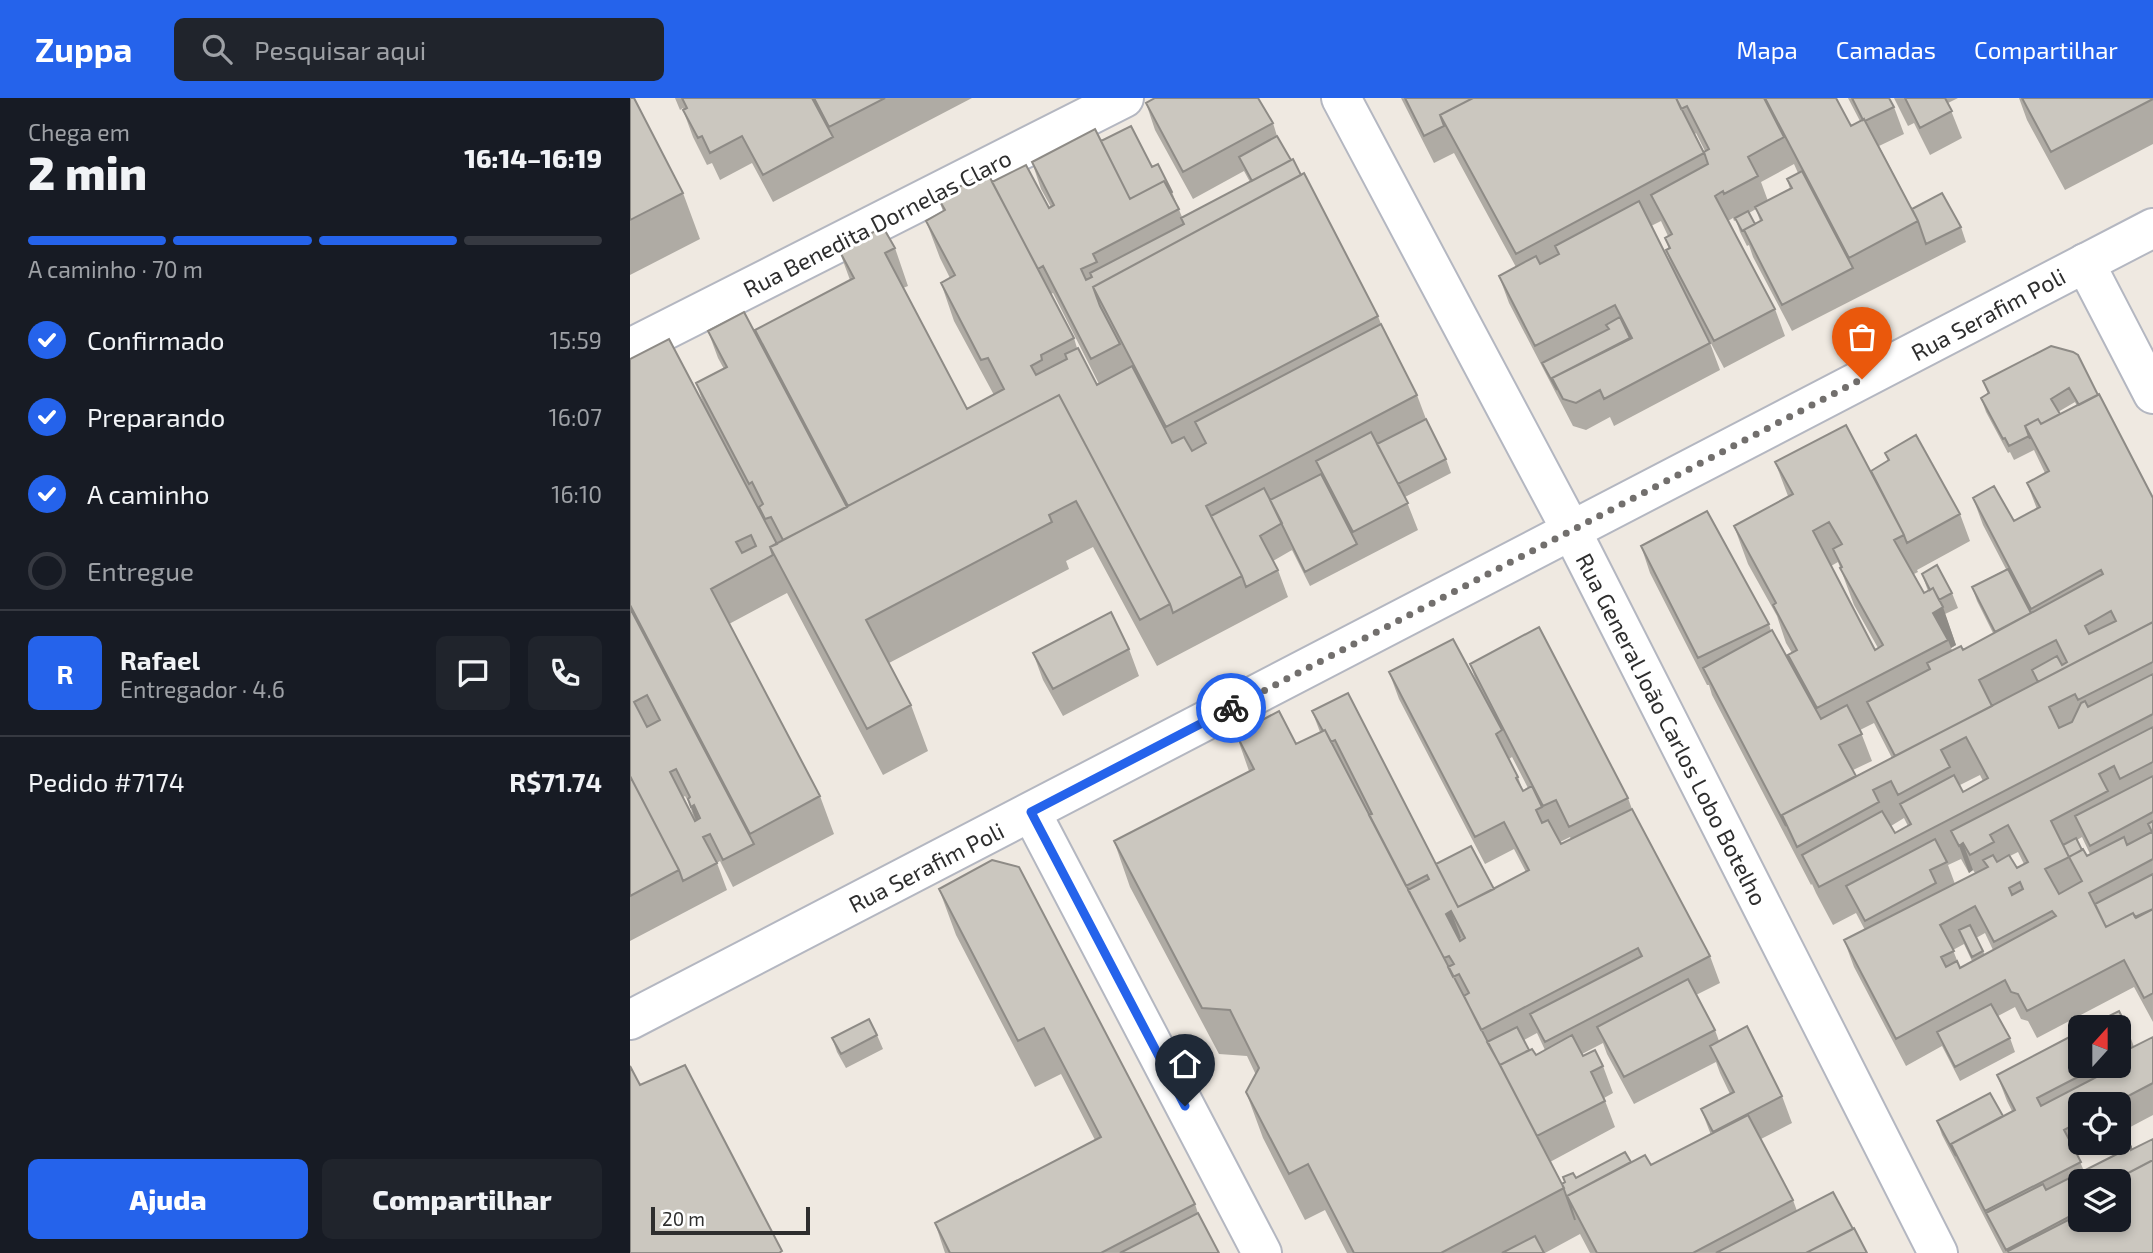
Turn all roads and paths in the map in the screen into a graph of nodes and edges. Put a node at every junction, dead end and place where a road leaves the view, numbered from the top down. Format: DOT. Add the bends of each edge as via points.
graph roads {
  1 [pos="1124,98"];
  2 [pos="1341,98"];
  3 [pos="2153,228"];
  4 [pos="2085,263"];
  5 [pos="630,348"];
  6 [pos="2153,394"];
  7 [pos="1571,530"];
  8 [pos="1031,812"];
  9 [pos="630,1020"];
  10 [pos="1262,1253"];
  11 [pos="1938,1253"];
  1 -- 5 [label="street, Rua Benedita Dornelas Claro"];
  2 -- 7 [label="street, Rua General João Carlos Lobo Botelho"];
  3 -- 4 [label="street, Rua Serafim Poli"];
  4 -- 6 [label="street"];
  4 -- 7 [label="street, Rua Serafim Poli"];
  7 -- 8 [label="street, Rua Serafim Poli"];
  7 -- 11 [label="street, Rua General João Carlos Lobo Botelho"];
  8 -- 9 [label="street, Rua Serafim Poli"];
  8 -- 10 [label="street"];
}
